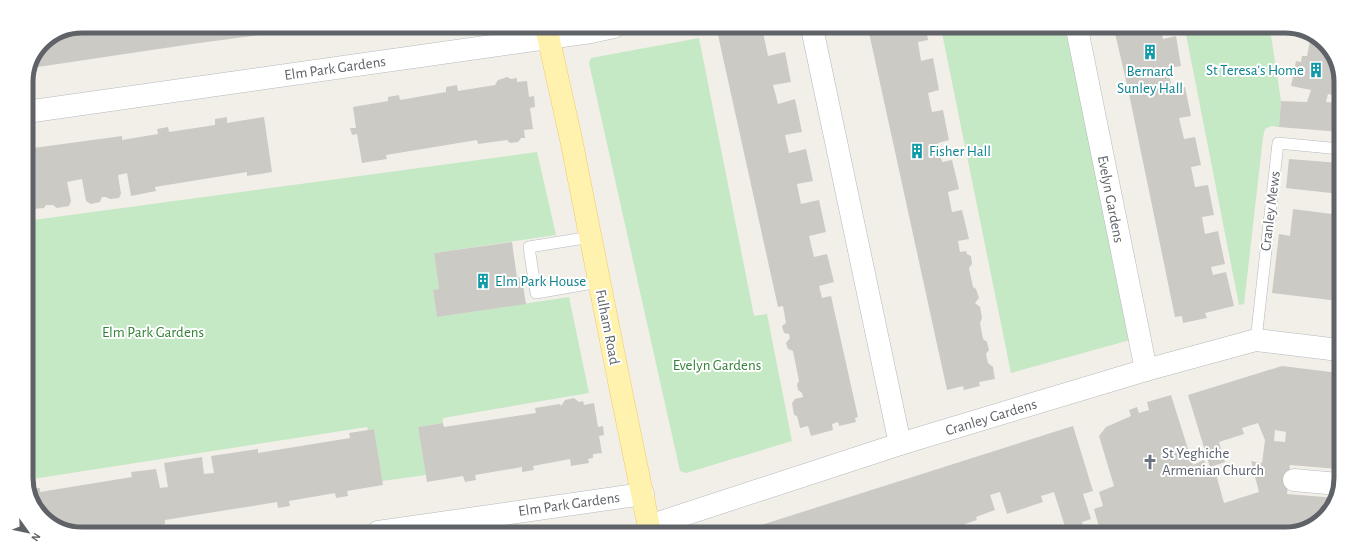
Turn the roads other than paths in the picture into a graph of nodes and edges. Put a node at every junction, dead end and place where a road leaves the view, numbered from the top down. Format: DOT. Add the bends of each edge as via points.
graph roads {
  1 [pos="540,33"];
  2 [pos="547,33"];
  3 [pos="813,33"];
  4 [pos="1078,33"];
  5 [pos="33,111"];
  6 [pos="1334,148"];
  7 [pos="591,237"];
  8 [pos="599,282"];
  9 [pos="1256,340"];
  10 [pos="1334,349"];
  11 [pos="1146,370"];
  12 [pos="900,444"];
  13 [pos="1294,480"];
  14 [pos="1333,484"];
  15 [pos="643,494"];
  16 [pos="413,527"];
  17 [pos="649,527"];
  18 [pos="655,527"];
  1 -- 5 [label="street, Elm Park Gardens"];
  2 -- 7 [label="main road, Fulham Road"];
  3 -- 12 [label="street"];
  4 -- 11 [label="street, Evelyn Gardens"];
  6 -- 9 [label="lane, Cranley Mews" via="1278,143"];
  7 -- 8 [label="main road, Fulham Road"];
  7 -- 8 [label="lane" via="529,247 536,293"];
  8 -- 15 [label="main road, Fulham Road"];
  9 -- 10 [label="street, Cranley Gardens"];
  9 -- 11 [label="street, Cranley Gardens"];
  11 -- 12 [label="street, Cranley Gardens"];
  12 -- 18 [label="street, Cranley Gardens"];
  13 -- 14 [label="street"];
  15 -- 16 [label="street, Elm Park Gardens"];
  15 -- 17 [label="main road, Fulham Road"];
}
